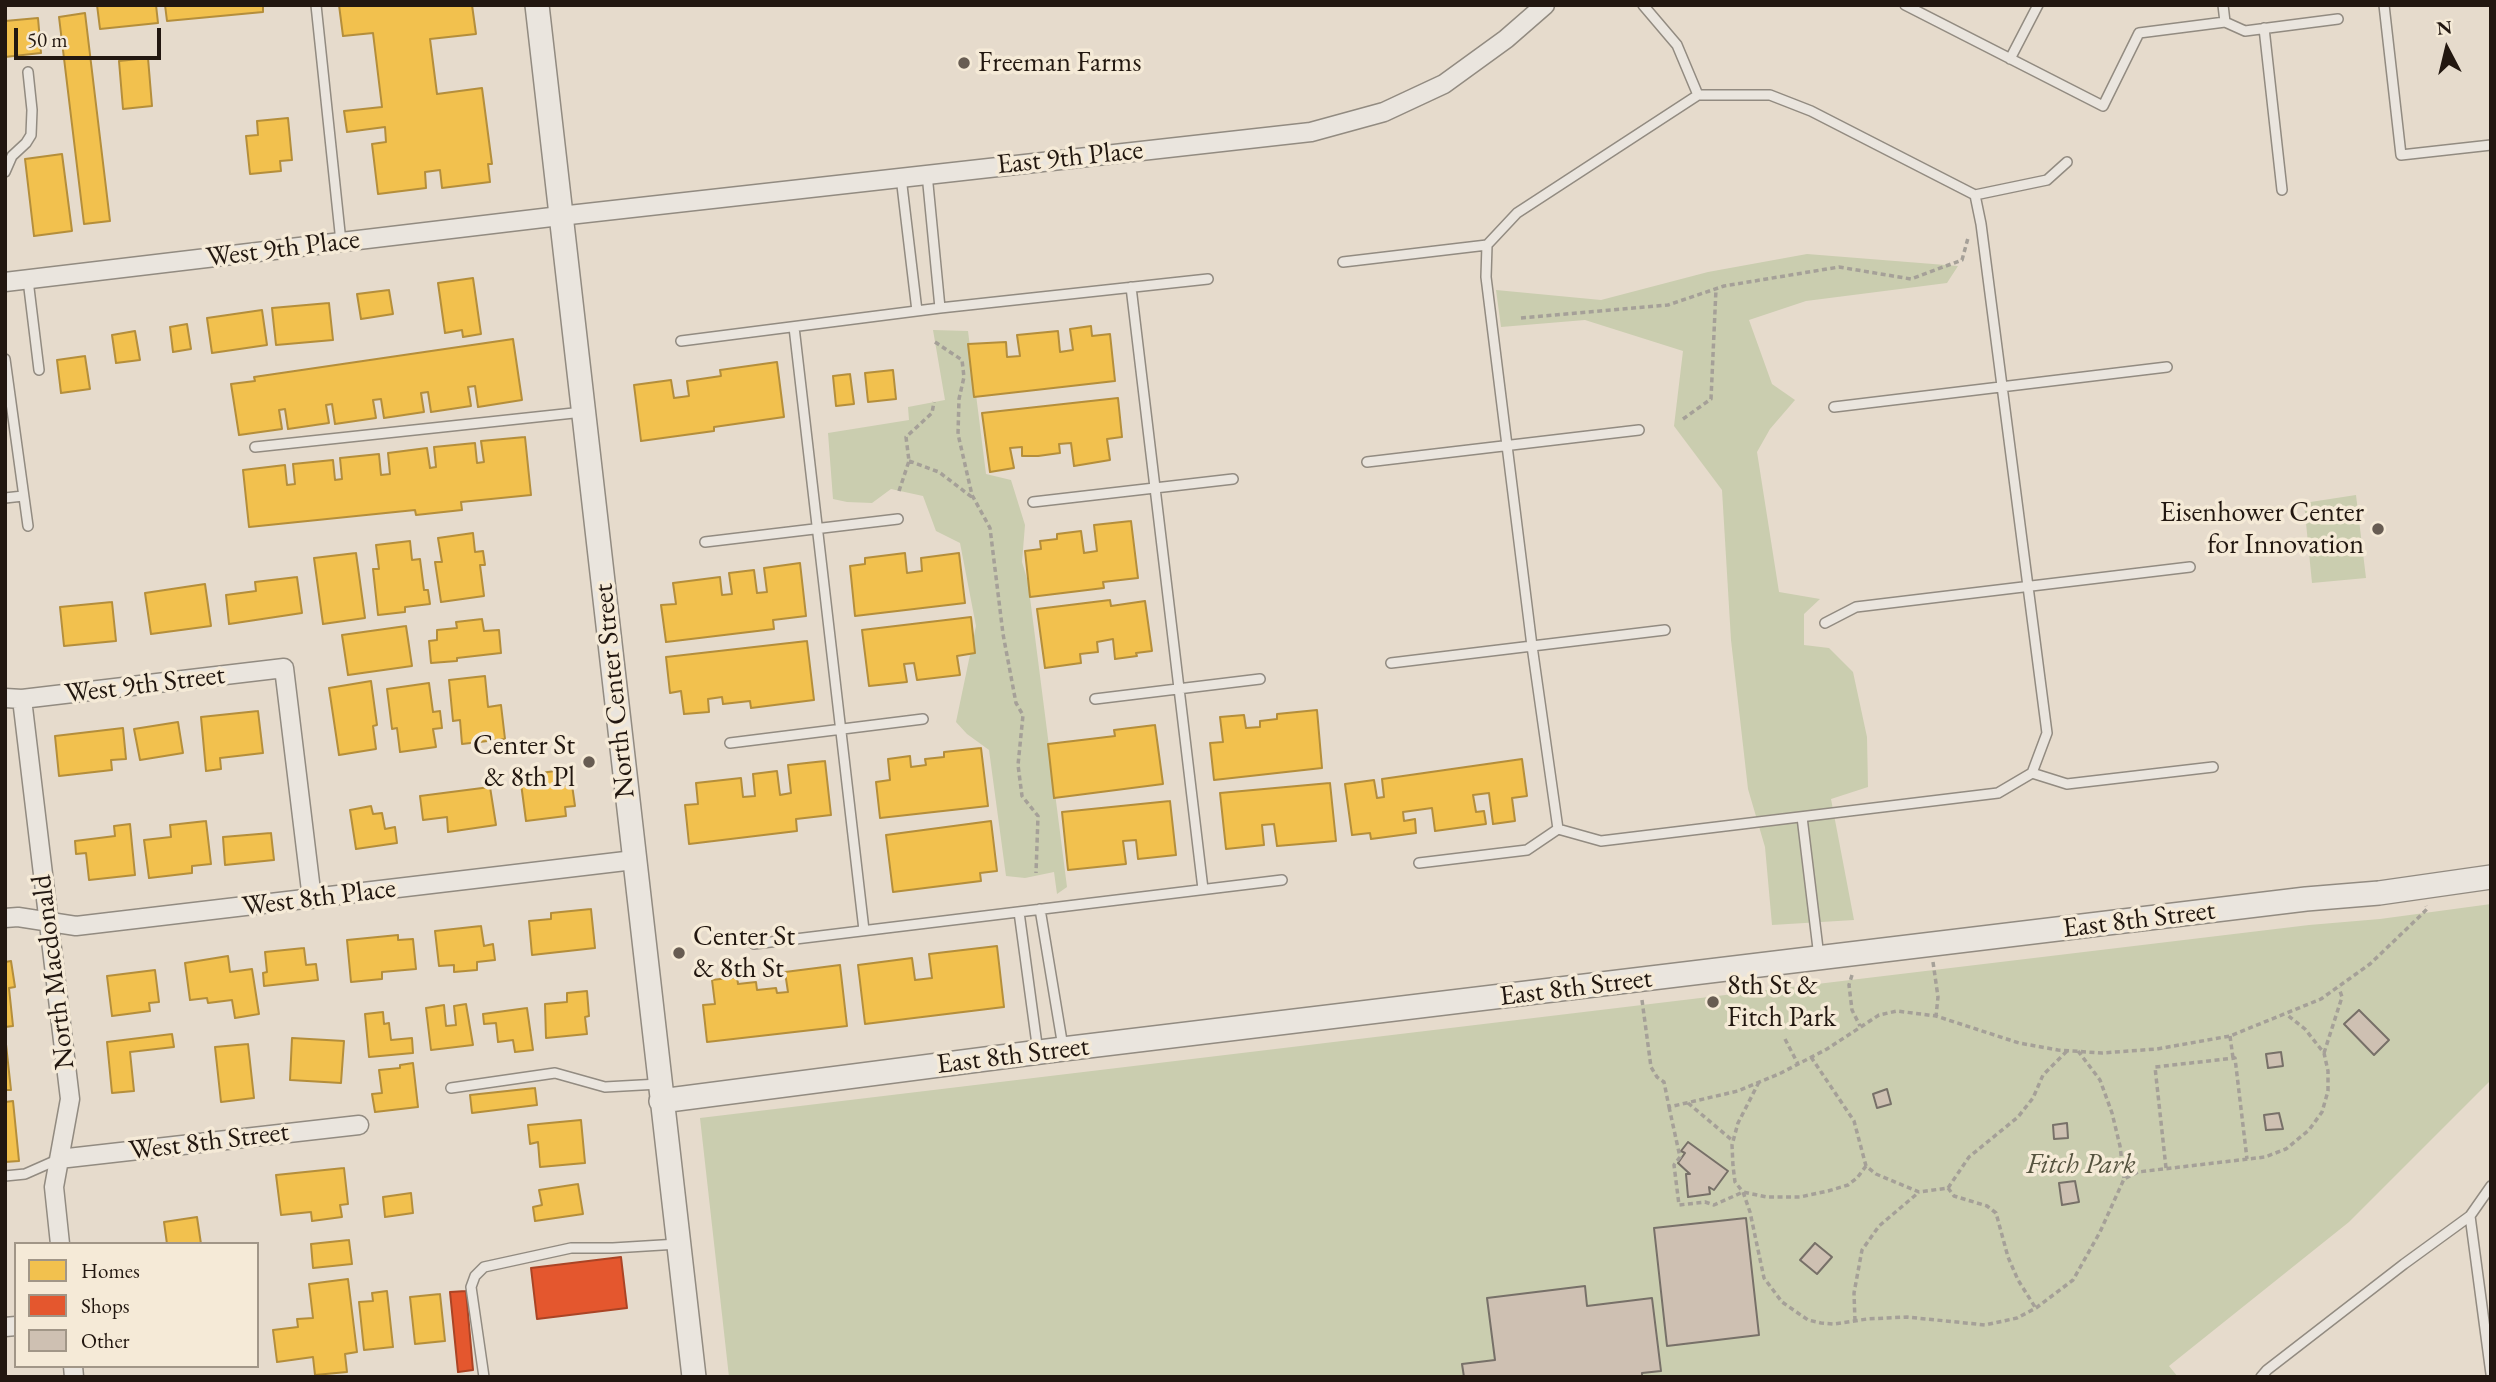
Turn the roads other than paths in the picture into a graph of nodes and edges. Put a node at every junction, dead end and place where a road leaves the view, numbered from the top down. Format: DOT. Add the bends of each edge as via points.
graph roads {
  1 [pos="316,5"];
  2 [pos="537,5"];
  3 [pos="1545,5"];
  4 [pos="1643,5"];
  5 [pos="1905,5"];
  6 [pos="2038,5"];
  7 [pos="2223,5"];
  8 [pos="2384,5"];
  9 [pos="2337,19"];
  10 [pos="2225,22"];
  11 [pos="2264,29"];
  12 [pos="2010,59"];
  13 [pos="28,72"];
  14 [pos="1698,95"];
  15 [pos="2491,145"];
  16 [pos="2067,162"];
  17 [pos="5,172"];
  18 [pos="927,174"];
  19 [pos="901,177"];
  20 [pos="2282,190"];
  21 [pos="1975,195"];
  22 [pos="560,216"];
  23 [pos="341,242"];
  24 [pos="1487,245"];
  25 [pos="1343,262"];
  26 [pos="1208,279"];
  27 [pos="28,280"];
  28 [pos="5,282"];
  29 [pos="1131,287"];
  30 [pos="940,308"];
  31 [pos="917,311"];
  32 [pos="794,327"];
  33 [pos="681,341"];
  34 [pos="5,359"];
  35 [pos="2167,367"];
  36 [pos="39,370"];
  37 [pos="6,375"];
  38 [pos="2002,386"];
  39 [pos="1834,407"];
  40 [pos="583,412"];
  41 [pos="1639,430"];
  42 [pos="1507,446"];
  43 [pos="255,447"];
  44 [pos="1367,462"];
  45 [pos="1233,479"];
  46 [pos="1155,488"];
  47 [pos="23,496"];
  48 [pos="5,498"];
  49 [pos="1033,502"];
  50 [pos="898,519"];
  51 [pos="28,526"];
  52 [pos="817,528"];
  53 [pos="705,542"];
  54 [pos="2190,567"];
  55 [pos="2028,586"];
  56 [pos="1825,623"];
  57 [pos="1665,630"];
  58 [pos="1532,646"];
  59 [pos="1391,663"];
  60 [pos="1260,679"];
  61 [pos="1179,689"];
  62 [pos="13,698"];
  63 [pos="1095,699"];
  64 [pos="923,719"];
  65 [pos="841,729"];
  66 [pos="730,743"];
  67 [pos="2213,767"];
  68 [pos="2032,773"];
  69 [pos="1802,817"];
  70 [pos="1558,829"];
  71 [pos="634,860"];
  72 [pos="1419,863"];
  73 [pos="2491,877"];
  74 [pos="1282,880"];
  75 [pos="1203,889"];
  76 [pos="312,899"];
  77 [pos="1040,909"];
  78 [pos="1019,912"];
  79 [pos="5,918"];
  80 [pos="48,920"];
  81 [pos="864,930"];
  82 [pos="754,944"];
  83 [pos="1819,959"];
  84 [pos="1063,1049"];
  85 [pos="1038,1052"];
  86 [pos="451,1088"];
  87 [pos="660,1093"];
  88 [pos="359,1125"];
  89 [pos="59,1159"];
  90 [pos="5,1176"];
  91 [pos="2491,1186"];
  92 [pos="2470,1216"];
  93 [pos="60,1242"];
  94 [pos="678,1244"];
  95 [pos="2491,1374"];
  96 [pos="690,1376"];
  97 [pos="484,1377"];
  98 [pos="2261,1377"];
  1 -- 23 [label="lane"];
  2 -- 22 [label="street, North Center Street"];
  3 -- 18 [label="street, East 9th Place" via="1444,84 1384,112 1311,132"];
  4 -- 14 [label="lane" via="1676,45"];
  5 -- 12 [label="lane"];
  6 -- 12 [label="lane"];
  7 -- 10 [label="lane"];
  8 -- 15 [label="lane" via="2401,155"];
  9 -- 11 [label="lane"];
  10 -- 11 [label="lane" via="2245,31"];
  10 -- 12 [label="lane" via="2139,33 2103,106"];
  11 -- 20 [label="lane"];
  13 -- 17 [label="lane" via="31,135"];
  14 -- 21 [label="lane" via="1770,95 1811,111"];
  14 -- 24 [label="lane" via="1517,213"];
  16 -- 21 [label="lane" via="2047,180"];
  18 -- 19 [label="street, East 9th Place"];
  18 -- 30 [label="lane"];
  19 -- 22 [label="street, East 9th Place"];
  19 -- 31 [label="lane"];
  21 -- 38 [label="lane"];
  22 -- 23 [label="street, West 9th Place"];
  22 -- 40 [label="street, North Center Street"];
  23 -- 27 [label="street, West 9th Place"];
  24 -- 25 [label="lane"];
  24 -- 42 [label="lane" via="1486,277"];
  26 -- 29 [label="lane"];
  27 -- 28 [label="street, West 9th Place"];
  27 -- 36 [label="lane"];
  29 -- 30 [label="lane"];
  29 -- 46 [label="lane"];
  30 -- 31 [label="lane"];
  31 -- 32 [label="lane"];
  32 -- 33 [label="lane"];
  32 -- 52 [label="lane"];
  34 -- 37 [label="lane"];
  35 -- 38 [label="lane"];
  37 -- 47 [label="lane"];
  38 -- 39 [label="lane"];
  38 -- 55 [label="lane"];
  40 -- 43 [label="lane"];
  40 -- 71 [label="street, North Center Street"];
  41 -- 42 [label="lane"];
  42 -- 44 [label="lane"];
  42 -- 58 [label="lane"];
  45 -- 46 [label="lane"];
  46 -- 49 [label="lane"];
  46 -- 61 [label="lane"];
  47 -- 48 [label="lane"];
  47 -- 51 [label="lane"];
  50 -- 52 [label="lane"];
  52 -- 53 [label="lane"];
  52 -- 65 [label="lane"];
  54 -- 55 [label="lane"];
  55 -- 56 [label="lane" via="1856,607"];
  55 -- 68 [label="lane" via="2046,733"];
  57 -- 58 [label="lane"];
  58 -- 59 [label="lane"];
  58 -- 70 [label="lane"];
  60 -- 61 [label="lane"];
  61 -- 63 [label="lane"];
  61 -- 75 [label="lane"];
  62 -- 76 [label="street, West 9th Street" via="284,668"];
  62 -- 80 [label="street, North Macdonald"];
  64 -- 65 [label="lane"];
  65 -- 66 [label="lane"];
  65 -- 81 [label="lane"];
  67 -- 68 [label="lane" via="2067,785"];
  68 -- 69 [label="lane" via="1998,793"];
  69 -- 70 [label="lane" via="1601,841"];
  69 -- 83 [label="lane"];
  70 -- 72 [label="lane" via="1527,850"];
  71 -- 76 [label="street, West 8th Place"];
  71 -- 87 [label="street, North Center Street"];
  73 -- 83 [label="street, East 8th Street"];
  74 -- 75 [label="lane"];
  75 -- 77 [label="lane"];
  76 -- 80 [label="street, West 8th Place" via="76,926"];
  77 -- 78 [label="lane"];
  77 -- 84 [label="lane"];
  78 -- 81 [label="lane"];
  78 -- 85 [label="lane"];
  79 -- 80 [label="street, West 8th Place"];
  80 -- 89 [label="street, North Macdonald" via="70,1099"];
  81 -- 82 [label="lane"];
  83 -- 84 [label="street, East 8th Street"];
  84 -- 85 [label="street, East 8th Street"];
  85 -- 87 [label="street, East 8th Street"];
  86 -- 87 [label="lane" via="555,1073 605,1087"];
  87 -- 94 [label="street, North Center Street"];
  88 -- 89 [label="street, West 8th Street"];
  89 -- 90 [label="lane" via="25,1174"];
  89 -- 93 [label="street, North Macdonald" via="54,1187"];
  91 -- 92 [label="lane"];
  92 -- 95 [label="lane"];
  92 -- 98 [label="lane"];
  94 -- 96 [label="street, North Center Street"];
  94 -- 97 [label="lane" via="571,1248 484,1267 471,1287"];
}
